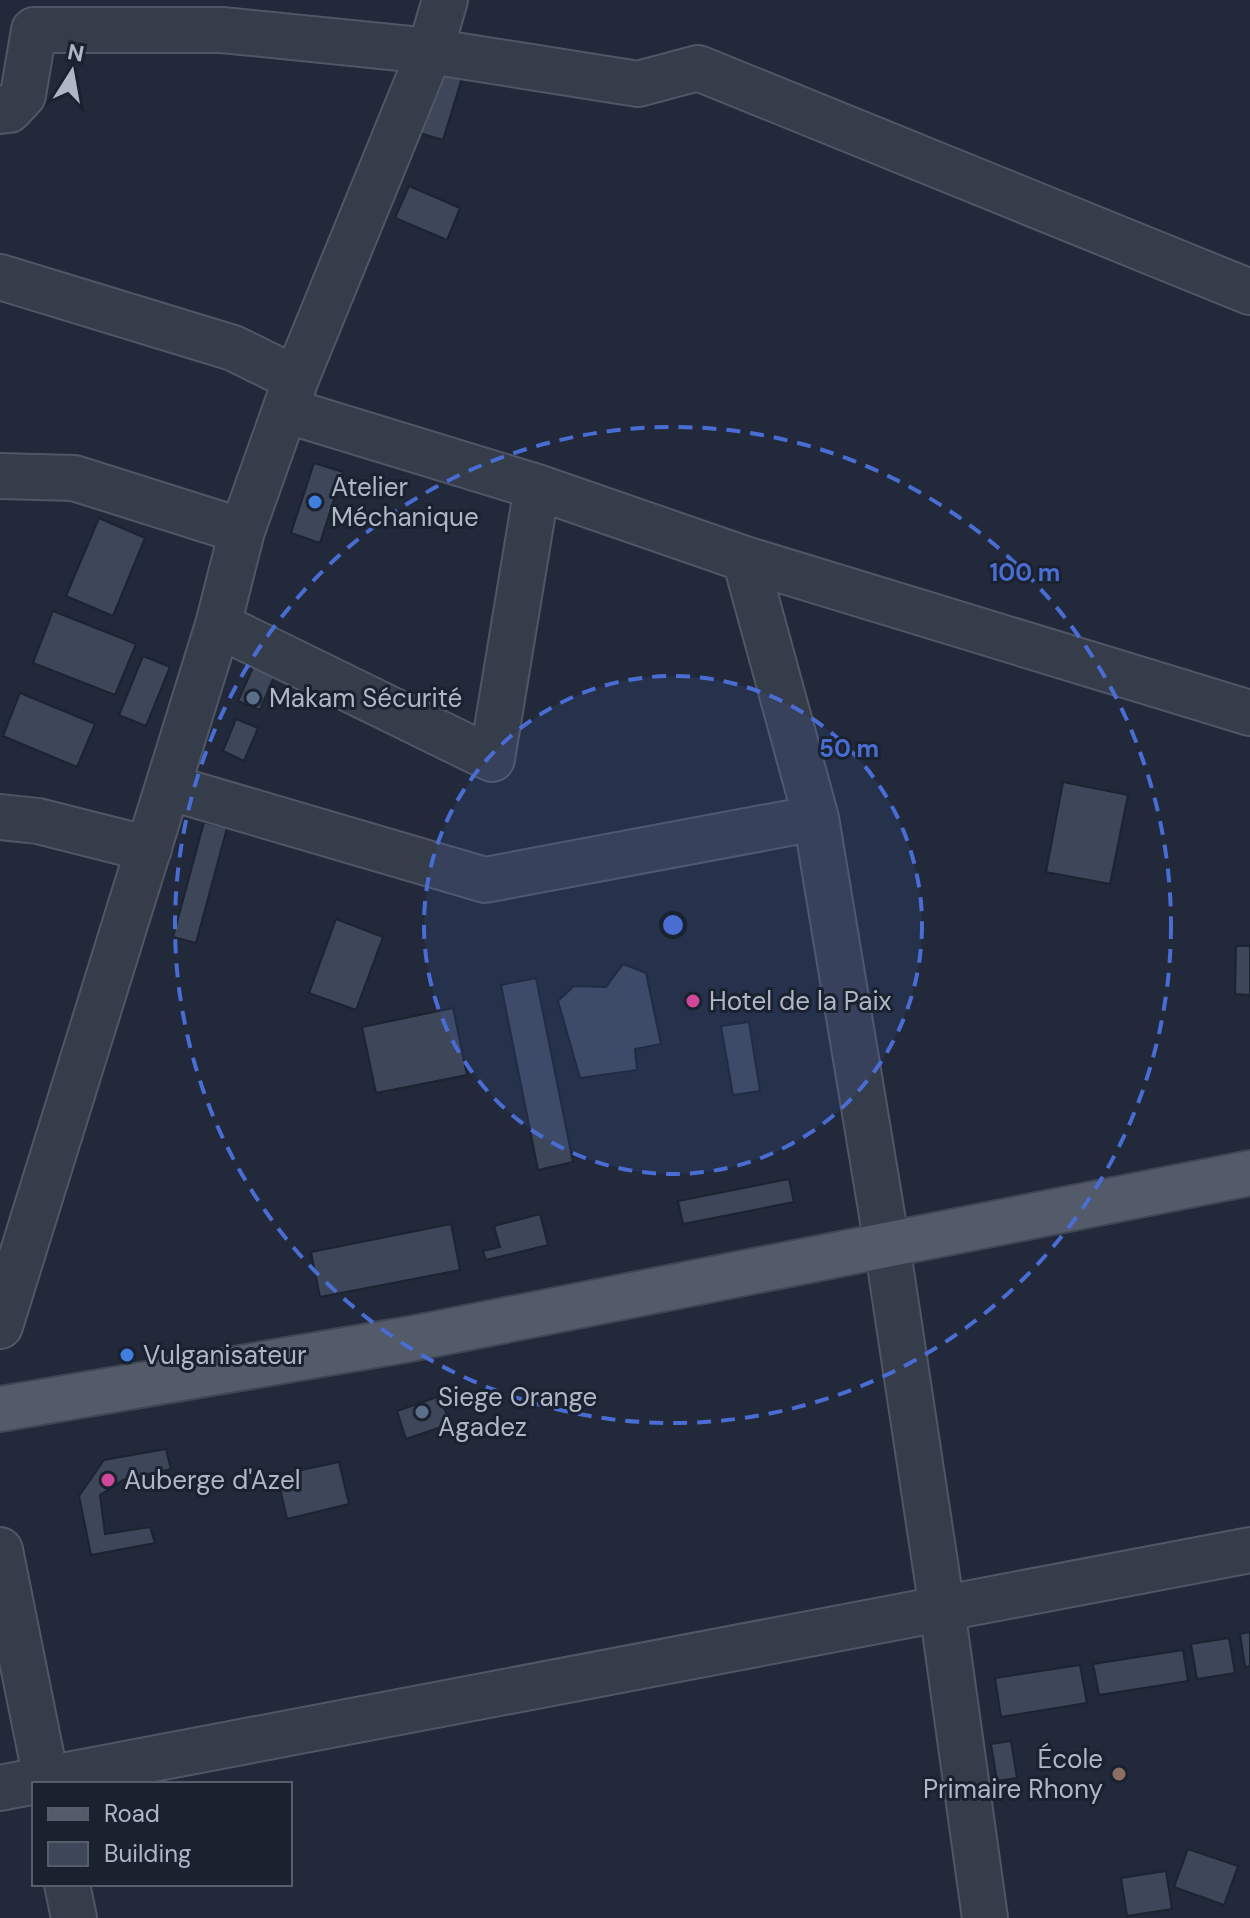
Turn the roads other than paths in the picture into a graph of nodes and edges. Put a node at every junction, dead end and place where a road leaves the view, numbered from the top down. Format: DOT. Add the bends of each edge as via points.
graph roads {
  1 [pos="445,0"];
  2 [pos="35,15"];
  3 [pos="430,51"];
  4 [pos="0,111"];
  5 [pos="0,277"];
  6 [pos="1250,292"];
  7 [pos="290,395"];
  8 [pos="0,476"];
  9 [pos="537,487"];
  10 [pos="242,531"];
  11 [pos="745,559"];
  12 [pos="218,625"];
  13 [pos="1250,713"];
  14 [pos="168,787"];
  15 [pos="0,817"];
  16 [pos="816,818"];
  17 [pos="149,849"];
  18 [pos="1250,1173"];
  19 [pos="887,1245"];
  20 [pos="11,1251"];
  21 [pos="0,1326"];
  22 [pos="0,1409"];
  23 [pos="0,1550"];
  24 [pos="1250,1550"];
  25 [pos="942,1609"];
  26 [pos="46,1781"];
  27 [pos="32,1783"];
  28 [pos="0,1788"];
  29 [pos="67,1886"];
  30 [pos="74,1918"];
  31 [pos="985,1918"];
  1 -- 3 [label="street"];
  2 -- 3 [label="street"];
  2 -- 4 [label="street" via="23,95 9,110"];
  3 -- 6 [label="street" via="638,84 698,68"];
  3 -- 7 [label="street"];
  5 -- 7 [label="street" via="233,348"];
  7 -- 9 [label="street"];
  7 -- 10 [label="street"];
  8 -- 10 [label="street" via="74,478"];
  9 -- 11 [label="street"];
  9 -- 12 [label="street" via="492,759"];
  10 -- 12 [label="street"];
  11 -- 13 [label="street"];
  11 -- 16 [label="street"];
  12 -- 14 [label="street"];
  14 -- 16 [label="street" via="485,880"];
  14 -- 17 [label="street"];
  15 -- 17 [label="street" via="38,821"];
  16 -- 19 [label="street"];
  17 -- 20 [label="street"];
  18 -- 19 [label="main road"];
  19 -- 22 [label="main road" via="410,1339"];
  19 -- 25 [label="street"];
  20 -- 21 [label="street"];
  23 -- 26 [label="street"];
  24 -- 25 [label="street"];
  25 -- 26 [label="street"];
  25 -- 31 [label="street"];
  27 -- 28 [label="street"];
  29 -- 30 [label="street"];
}
